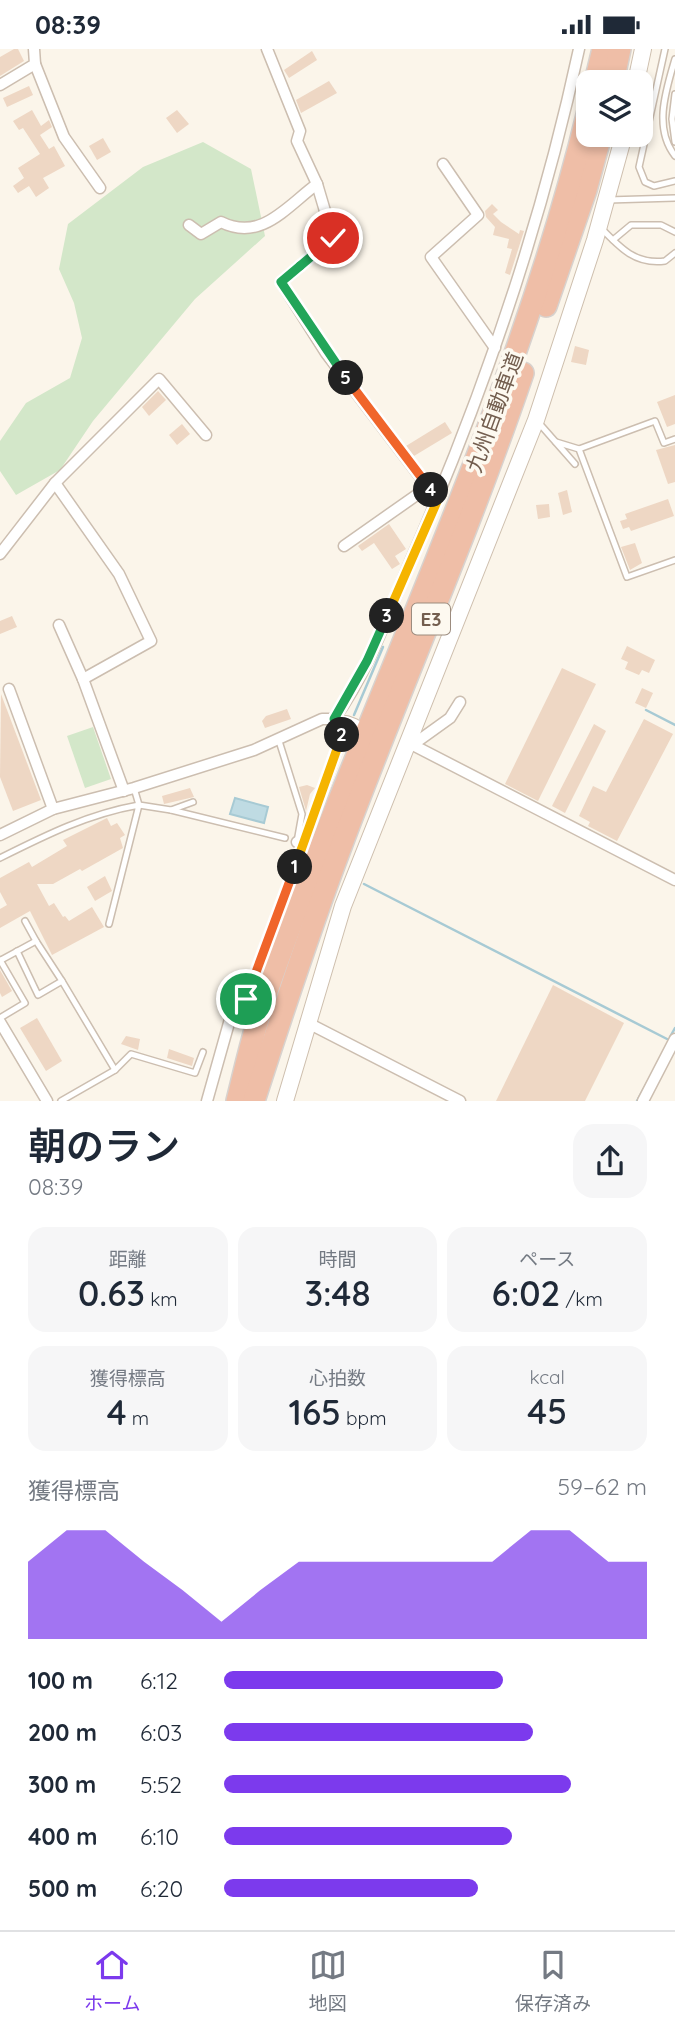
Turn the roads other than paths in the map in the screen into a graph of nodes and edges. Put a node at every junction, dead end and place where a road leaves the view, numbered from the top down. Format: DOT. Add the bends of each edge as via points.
graph roads {
  1 [pos="34,49"];
  2 [pos="267,49"];
  3 [pos="579,49"];
  4 [pos="603,49"];
  5 [pos="620,49"];
  6 [pos="643,49"];
  7 [pos="665,49"];
  8 [pos="675,59"];
  9 [pos="35,64"];
  10 [pos="598,70"];
  11 [pos="616,70"];
  12 [pos="639,70"];
  13 [pos="0,85"];
  14 [pos="675,94"];
  15 [pos="675,142"];
  16 [pos="579,147"];
  17 [pos="598,147"];
  18 [pos="621,147"];
  19 [pos="675,156"];
  20 [pos="443,164"];
  21 [pos="675,181"];
  22 [pos="317,184"];
  23 [pos="100,188"];
  24 [pos="675,198"];
  25 [pos="605,200"];
  26 [pos="189,225"];
  27 [pos="599,226"];
  28 [pos="675,232"];
  29 [pos="613,240"];
  30 [pos="675,253"];
  31 [pos="495,348"];
  32 [pos="536,419"];
  33 [pos="206,435"];
  34 [pos="675,439"];
  35 [pos="556,442"];
  36 [pos="579,449"];
  37 [pos="575,464"];
  38 [pos="55,483"];
  39 [pos="428,487"];
  40 [pos="439,497"];
  41 [pos="344,546"];
  42 [pos="0,554"];
  43 [pos="675,560"];
  44 [pos="59,625"];
  45 [pos="83,679"];
  46 [pos="9,689"];
  47 [pos="460,702"];
  48 [pos="345,723"];
  49 [pos="279,741"];
  50 [pos="404,743"];
  51 [pos="129,790"];
  52 [pos="192,802"];
  53 [pos="139,805"];
  54 [pos="53,809"];
  55 [pos="171,810"];
  56 [pos="1,834"];
  57 [pos="285,838"];
  58 [pos="300,843"];
  59 [pos="0,858"];
  60 [pos="675,880"];
  61 [pos="25,921"];
  62 [pos="109,924"];
  63 [pos="36,941"];
  64 [pos="17,951"];
  65 [pos="0,960"];
  66 [pos="62,982"];
  67 [pos="38,995"];
  68 [pos="25,1003"];
  69 [pos="290,1016"];
  70 [pos="0,1020"];
  71 [pos="306,1022"];
  72 [pos="675,1039"];
  73 [pos="203,1052"];
  74 [pos="115,1070"];
  75 [pos="47,1101"];
  76 [pos="61,1101"];
  77 [pos="207,1101"];
  78 [pos="237,1101"];
  79 [pos="254,1101"];
  80 [pos="285,1101"];
  81 [pos="460,1101"];
  82 [pos="643,1101"];
  1 -- 9 [label="street"];
  2 -- 22 [label="street" via="300,131 297,141"];
  3 -- 31 [label="street" via="560,138"];
  4 -- 10 [label="highway"];
  5 -- 11 [label="highway"];
  6 -- 12 [label="street"];
  7 -- 21 [label="lane" via="639,167 645,182 654,186"];
  8 -- 19 [label="lane" via="662,123 664,139"];
  9 -- 13 [label="street"];
  9 -- 23 [label="street" via="64,137"];
  14 -- 15 [label="lane"];
  16 -- 78 [label="highway, 九州自動車道 / E3" via="522,336 265,996"];
  17 -- 79 [label="highway, 九州自動車道 / E3" via="485,486 342,842"];
  18 -- 25 [label="street"];
  20 -- 31 [label="street" via="478,215 431,257"];
  22 -- 26 [label="street" via="258,229 238,230 221,222 201,234"];
  22 -- 39 [label="street" via="333,238 281,282 326,353"];
  24 -- 25 [label="lane"];
  25 -- 27 [label="street"];
  27 -- 29 [label="lane"];
  27 -- 32 [label="street"];
  28 -- 29 [label="lane" via="661,225 631,225"];
  29 -- 30 [label="lane" via="644,261 665,261"];
  31 -- 40 [label="street"];
  32 -- 35 [label="lane"];
  32 -- 50 [label="street"];
  33 -- 38 [label="street" via="159,379"];
  34 -- 36 [label="lane" via="664,443 655,421"];
  35 -- 36 [label="lane"];
  35 -- 37 [label="lane"];
  36 -- 43 [label="lane" via="627,577"];
  38 -- 42 [label="street"];
  38 -- 45 [label="street" via="119,574 151,641"];
  39 -- 40 [label="street"];
  39 -- 41 [label="street"];
  40 -- 48 [label="street"];
  44 -- 45 [label="street"];
  45 -- 51 [label="street"];
  46 -- 54 [label="street"];
  47 -- 50 [label="street" via="450,718"];
  48 -- 49 [label="street" via="322,719"];
  48 -- 58 [label="street"];
  49 -- 51 [label="street"];
  49 -- 58 [label="lane" via="303,814"];
  50 -- 60 [label="street"];
  50 -- 71 [label="street" via="343,906"];
  51 -- 53 [label="lane"];
  51 -- 54 [label="street"];
  52 -- 55 [label="lane"];
  53 -- 55 [label="lane"];
  53 -- 59 [label="lane" via="69,824"];
  53 -- 62 [label="lane"];
  54 -- 56 [label="street"];
  55 -- 57 [label="lane"];
  58 -- 77 [label="street" via="251,1001 236,998"];
  61 -- 63 [label="lane"];
  63 -- 64 [label="lane"];
  63 -- 66 [label="lane"];
  64 -- 65 [label="lane"];
  64 -- 67 [label="lane"];
  65 -- 68 [label="lane"];
  66 -- 67 [label="lane"];
  66 -- 74 [label="lane"];
  67 -- 68 [label="lane"];
  68 -- 70 [label="lane"];
  69 -- 71 [label="street"];
  70 -- 75 [label="street"];
  71 -- 80 [label="street"];
  71 -- 81 [label="street"];
  72 -- 82 [label="street"];
  73 -- 74 [label="lane" via="195,1073 131,1054"];
  74 -- 76 [label="lane"];
}
